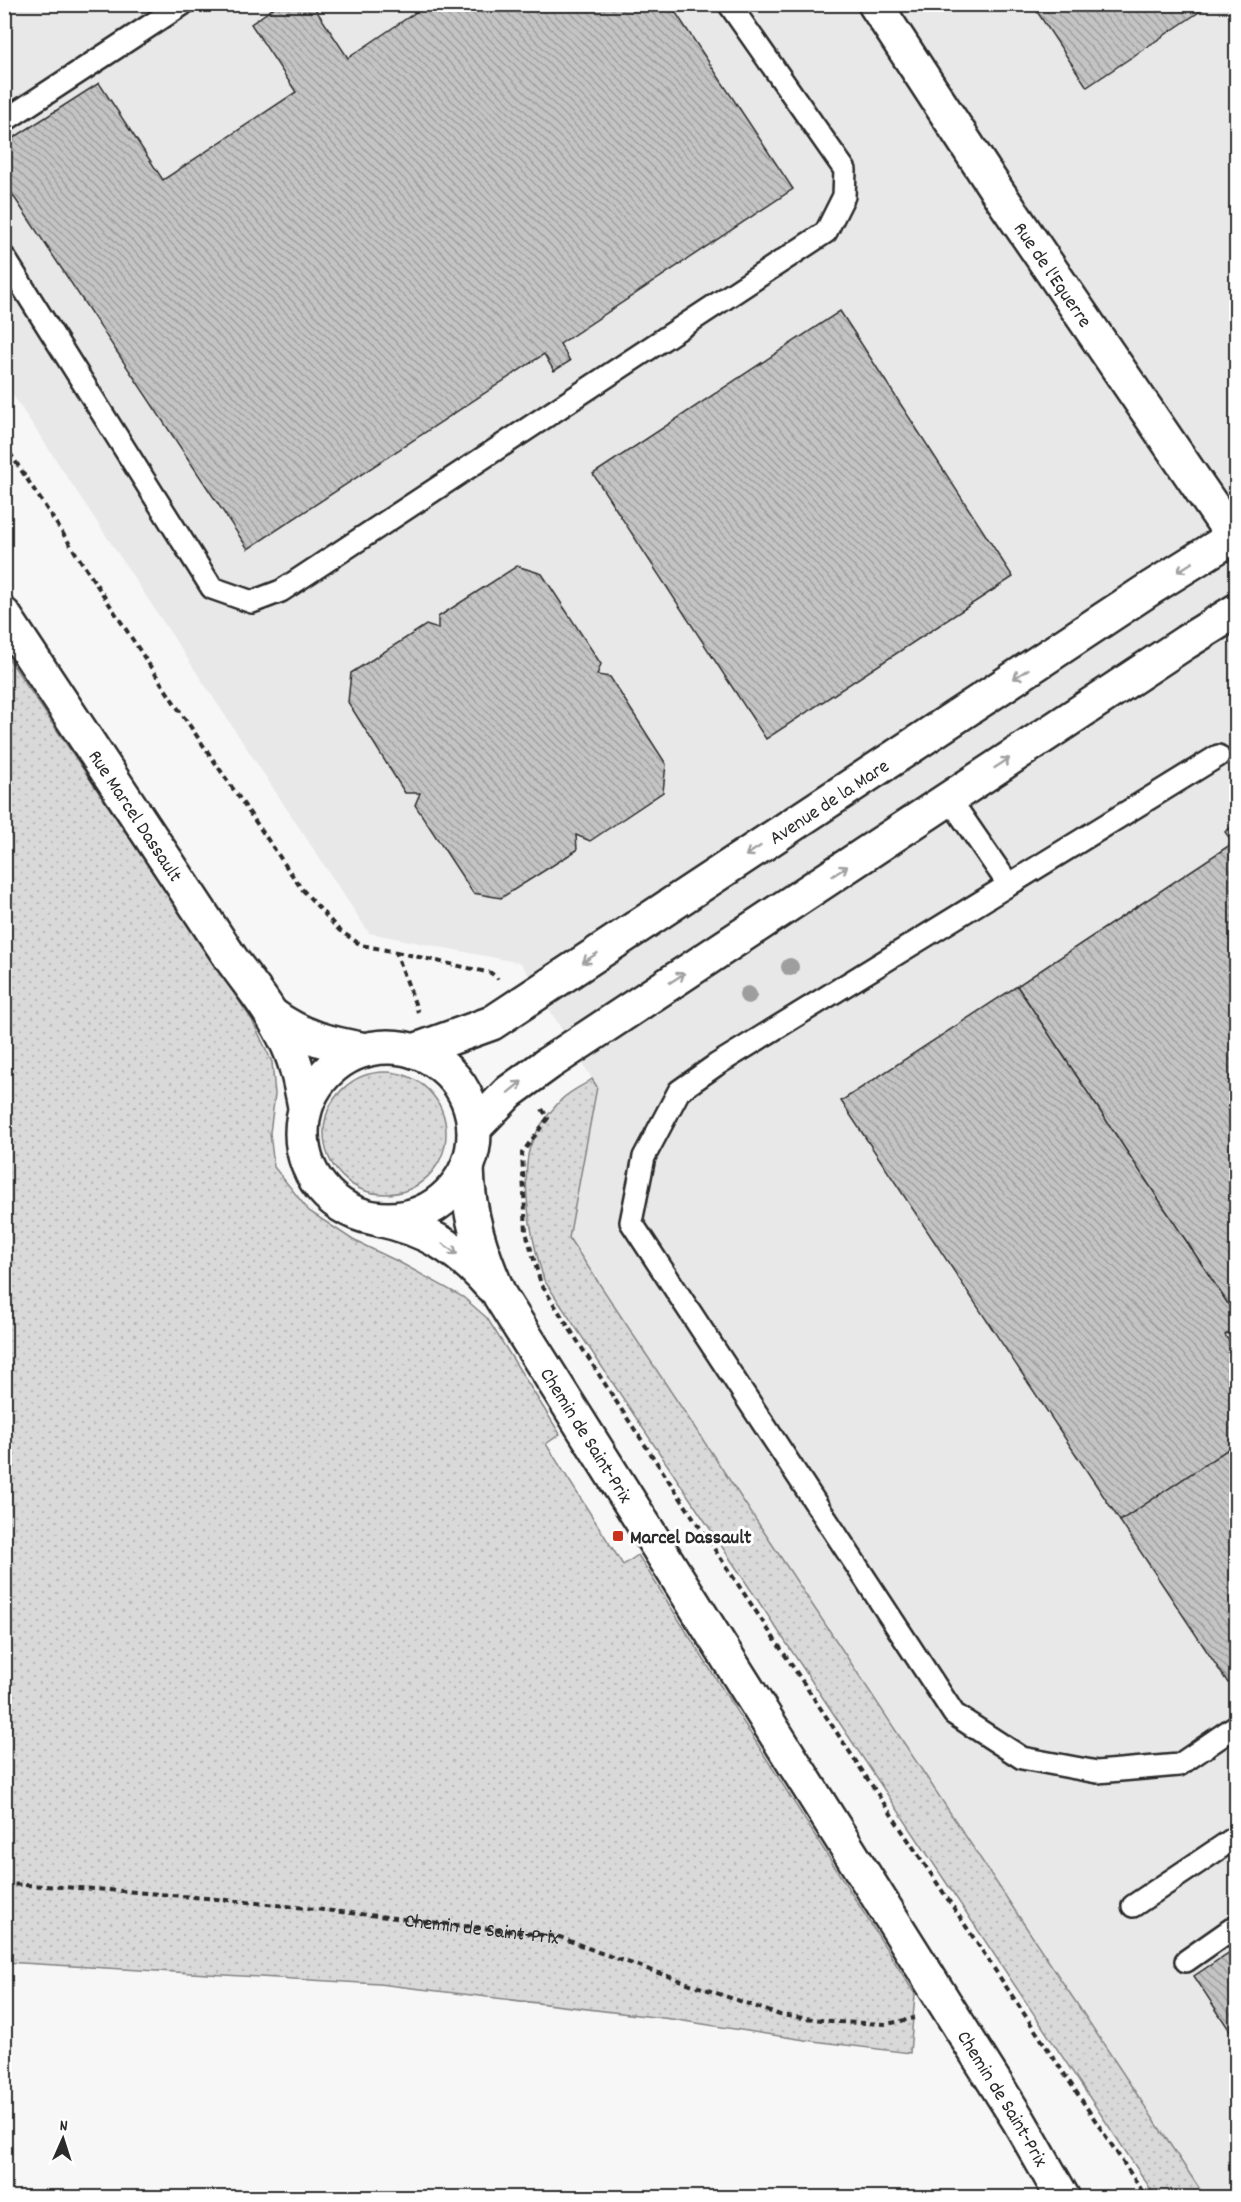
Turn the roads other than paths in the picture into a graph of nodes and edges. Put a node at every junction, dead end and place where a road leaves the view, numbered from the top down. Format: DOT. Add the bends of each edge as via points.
graph roads {
  1 [pos="183,4"];
  2 [pos="729,4"];
  3 [pos="875,4"];
  4 [pos="4,121"];
  5 [pos="4,257"];
  6 [pos="1236,537"];
  7 [pos="1236,611"];
  8 [pos="4,615"];
  9 [pos="1218,756"];
  10 [pos="949,798"];
  11 [pos="1009,885"];
  12 [pos="271,1014"];
  13 [pos="417,1036"];
  14 [pos="366,1050"];
  15 [pos="305,1107"];
  16 [pos="474,1128"];
  17 [pos="467,1168"];
  18 [pos="378,1219"];
  19 [pos="500,1296"];
  20 [pos="1236,1726"];
  21 [pos="1236,1837"];
  22 [pos="1133,1906"];
  23 [pos="1236,1926"];
  24 [pos="1186,1961"];
  25 [pos="1063,2198"];
  1 -- 4 [label="lane"];
  2 -- 5 [label="lane" via="845,170 844,196 826,232 281,591 252,602 212,588"];
  3 -- 6 [label="street, Rue de l'Equerre" via="997,190"];
  6 -- 13 [label="street, Avenue de la Mare, one-way" via="1141,595 492,1023"];
  10 -- 7 [label="street, one-way"];
  8 -- 12 [label="street, Rue Marcel Dassault"];
  9 -- 11 [label="lane"];
  10 -- 11 [label="lane"];
  16 -- 10 [label="street, one-way" via="525,1079"];
  11 -- 20 [label="lane" via="679,1092 644,1157 631,1222 954,1714 1022,1758 1097,1772 1179,1765"];
  12 -- 14 [label="street, Rue Marcel Dassault" via="318,1040"];
  12 -- 15 [label="street, Rue Marcel Dassault" via="296,1065"];
  13 -- 14 [label="street"];
  13 -- 16 [label="street" via="456,1080 469,1103"];
  14 -- 15 [label="street" via="332,1067"];
  15 -- 18 [label="street" via="302,1141 311,1173 332,1199 346,1209"];
  16 -- 17 [label="street"];
  17 -- 18 [label="street" via="453,1190 428,1210 412,1217"];
  17 -- 19 [label="street, Chemin de Saint-Prix" via="473,1223"];
  18 -- 19 [label="street, Chemin de Saint-Prix, one-way" via="429,1234 464,1258"];
  19 -- 25 [label="street, Chemin de Saint-Prix" via="1019,2121"];
  21 -- 22 [label="lane"];
  23 -- 24 [label="lane"];
}
